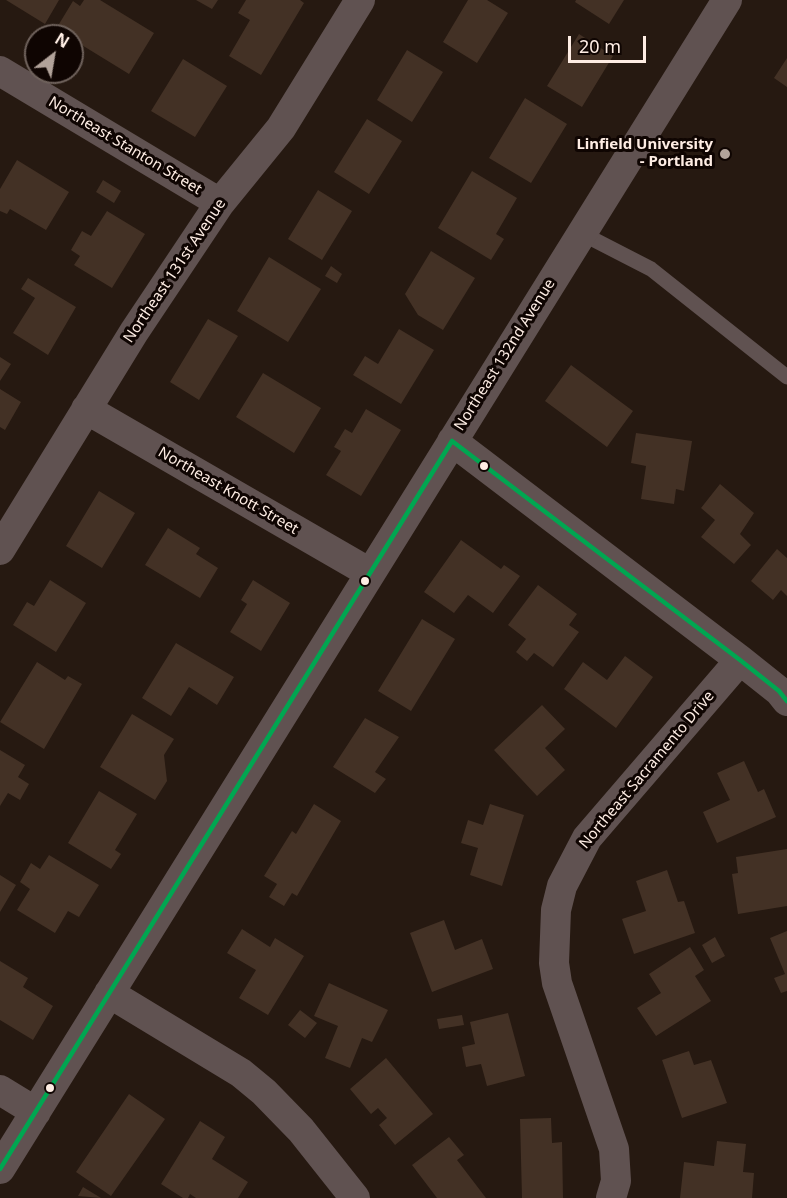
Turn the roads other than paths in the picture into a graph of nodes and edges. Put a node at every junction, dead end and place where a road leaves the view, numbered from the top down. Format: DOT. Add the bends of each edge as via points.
graph roads {
  1 [pos="360,0"];
  2 [pos="727,0"];
  3 [pos="0,71"];
  4 [pos="220,203"];
  5 [pos="581,233"];
  6 [pos="787,377"];
  7 [pos="86,409"];
  8 [pos="452,441"];
  9 [pos="0,550"];
  10 [pos="370,573"];
  11 [pos="740,660"];
  12 [pos="787,701"];
  13 [pos="109,993"];
  14 [pos="0,1090"];
  15 [pos="36,1112"];
  16 [pos="0,1169"];
  17 [pos="355,1198"];
  18 [pos="611,1198"];
  1 -- 4 [label="street, Northeast 131st Avenue" via="281,128"];
  2 -- 5 [label="street, Northeast 132nd Avenue"];
  3 -- 4 [label="street, Northeast Stanton Street"];
  4 -- 7 [label="street, Northeast 131st Avenue"];
  5 -- 6 [label="lane" via="651,270"];
  5 -- 8 [label="street, Northeast 132nd Avenue"];
  7 -- 9 [label="street, Northeast 131st Avenue"];
  7 -- 10 [label="street, Northeast Knott Street"];
  8 -- 10 [label="street, Northeast 132nd Avenue"];
  8 -- 11 [label="street"];
  10 -- 13 [label="street, Northeast 132nd Avenue"];
  11 -- 12 [label="street"];
  11 -- 18 [label="street, Northeast Sacramento Drive" via="587,838 562,886 556,910 557,982 614,1149 616,1181"];
  13 -- 15 [label="street, Northeast 132nd Avenue"];
  13 -- 17 [label="street" via="241,1073 264,1092 301,1130"];
  14 -- 15 [label="street"];
  15 -- 16 [label="street, Northeast 132nd Avenue"];
}
